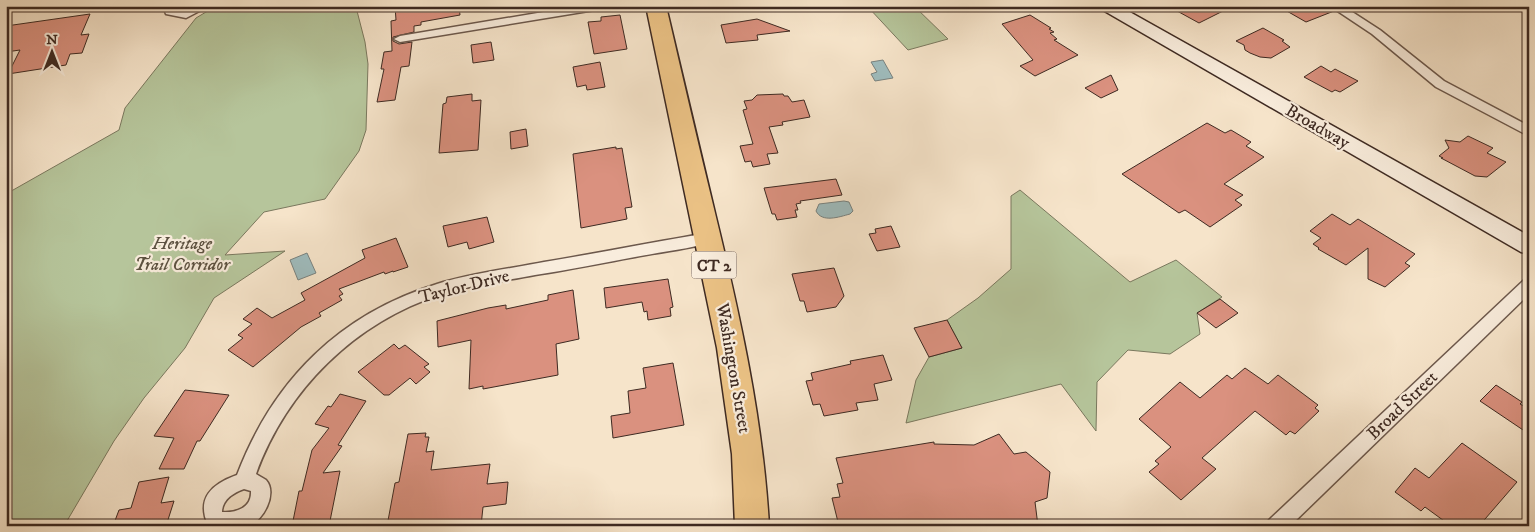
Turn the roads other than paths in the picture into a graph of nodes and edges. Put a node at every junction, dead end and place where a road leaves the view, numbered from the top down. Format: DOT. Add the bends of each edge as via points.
graph roads {
  1 [pos="168,6"];
  2 [pos="204,6"];
  3 [pos="600,6"];
  4 [pos="656,6"];
  5 [pos="1335,6"];
  6 [pos="1115,8"];
  7 [pos="400,40"];
  8 [pos="1529,132"];
  9 [pos="708,238"];
  10 [pos="1529,246"];
  11 [pos="1529,284"];
  12 [pos="244,481"];
  13 [pos="752,526"];
  14 [pos="1276,526"];
  1 -- 2 [label="street" via="170,12 186,15"];
  3 -- 7 [label="street"];
  4 -- 9 [label="highway, Washington Street / CT 2"];
  5 -- 8 [label="street" via="1376,32 1440,84"];
  6 -- 10 [label="main road, Broadway"];
  9 -- 12 [label="street, Taylor Drive" via="459,284 417,297 381,314 319,360 289,393 255,450"];
  9 -- 13 [label="highway, Washington Street / CT 2" via="745,424"];
  11 -- 14 [label="street, Broad Street"];
}
